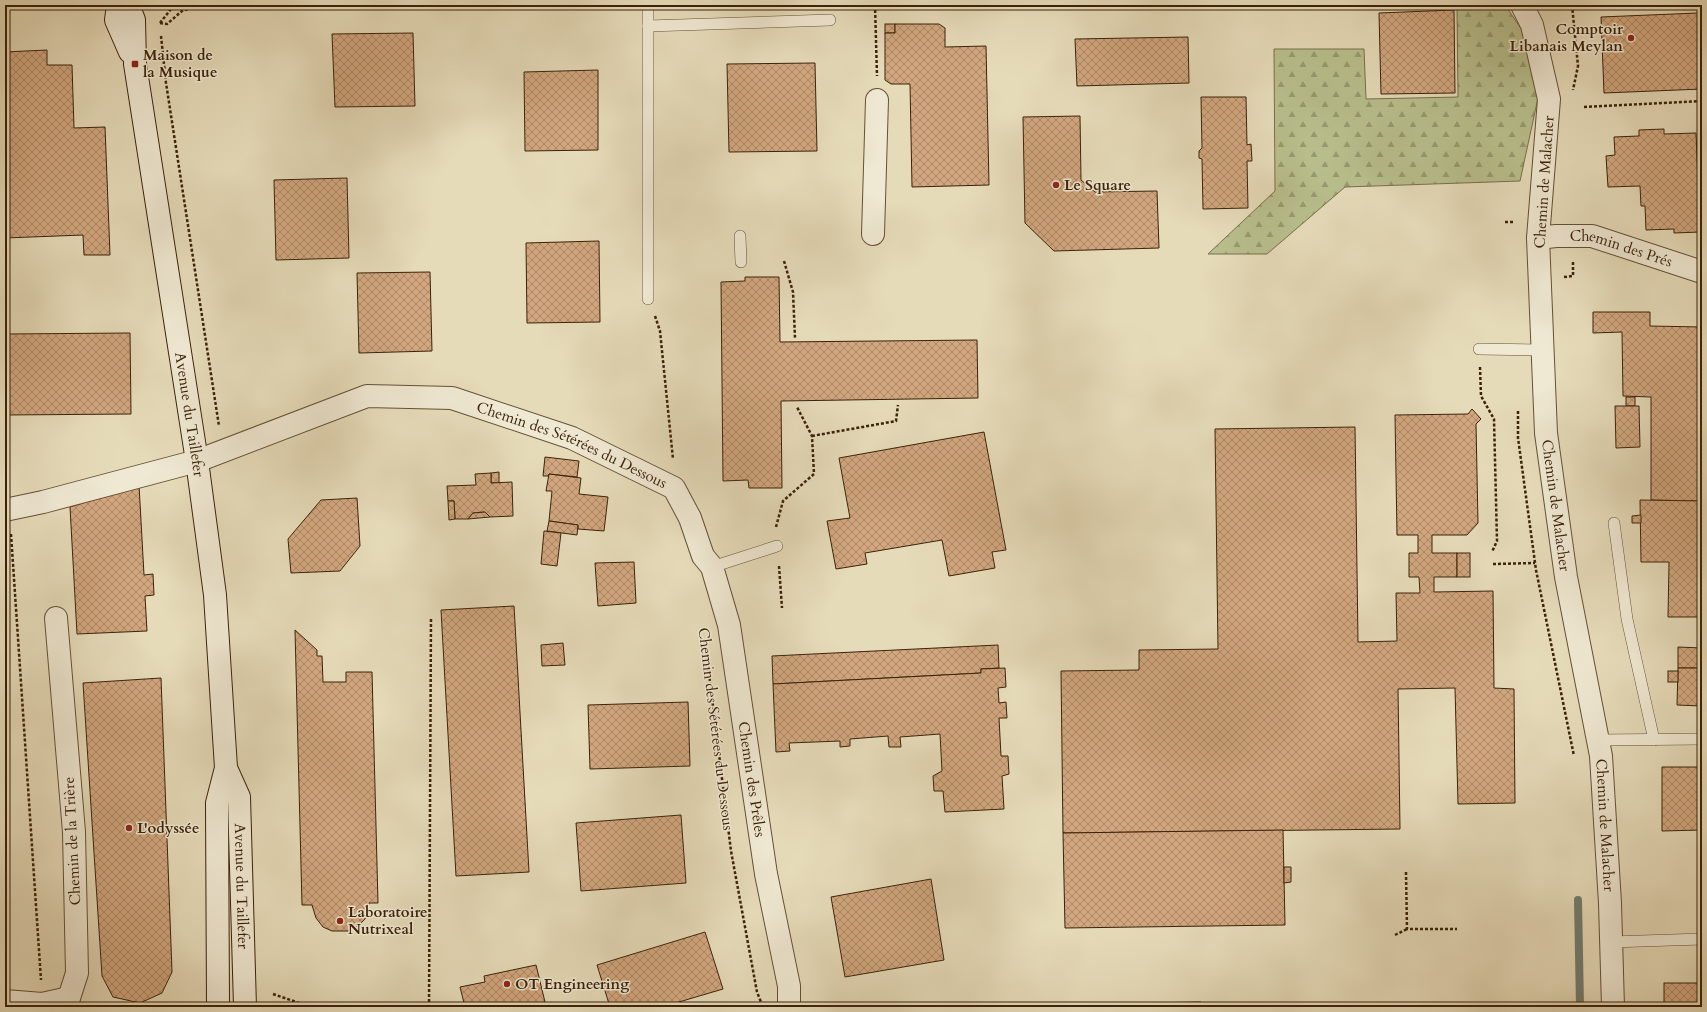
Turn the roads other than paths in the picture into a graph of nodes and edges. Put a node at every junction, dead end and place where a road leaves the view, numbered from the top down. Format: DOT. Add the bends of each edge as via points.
graph roads {
  1 [pos="118,5"];
  2 [pos="128,5"];
  3 [pos="648,5"];
  4 [pos="1522,5"];
  5 [pos="830,20"];
  6 [pos="648,26"];
  7 [pos="135,64"];
  8 [pos="877,100"];
  9 [pos="873,234"];
  10 [pos="740,236"];
  11 [pos="1538,238"];
  12 [pos="741,262"];
  13 [pos="1702,272"];
  14 [pos="648,299"];
  15 [pos="1479,349"];
  16 [pos="1543,350"];
  17 [pos="197,461"];
  18 [pos="7,510"];
  19 [pos="1614,523"];
  20 [pos="777,546"];
  21 [pos="708,562"];
  22 [pos="56,618"];
  23 [pos="1702,739"];
  24 [pos="1598,740"];
  25 [pos="1654,740"];
  26 [pos="226,768"];
  27 [pos="1702,939"];
  28 [pos="1611,942"];
  29 [pos="5,1001"];
  30 [pos="218,1007"];
  31 [pos="245,1007"];
  32 [pos="789,1007"];
  33 [pos="1613,1007"];
  1 -- 7 [label="street, Avenue du Taillefer" via="116,20"];
  2 -- 7 [label="street, Avenue du Taillefer" via="134,20"];
  3 -- 6 [label="lane"];
  4 -- 11 [label="street, Chemin de Malacher" via="1532,25 1550,100"];
  5 -- 6 [label="lane"];
  6 -- 14 [label="lane"];
  7 -- 17 [label="street, Avenue du Taillefer"];
  8 -- 9 [label="street"];
  10 -- 12 [label="lane"];
  11 -- 13 [label="street, Chemin des Prés" via="1562,235 1592,236"];
  11 -- 16 [label="street, Chemin de Malacher"];
  15 -- 16 [label="lane"];
  16 -- 24 [label="street, Chemin de Malacher" via="1546,433 1565,570"];
  17 -- 18 [label="street, Chemin des Sétérées du Dessous"];
  17 -- 21 [label="street, Chemin des Sétérées du Dessous" via="366,396 452,398 572,438 674,488 690,518"];
  17 -- 26 [label="street, Avenue du Taillefer" via="216,595"];
  19 -- 25 [label="lane" via="1627,618"];
  20 -- 21 [label="lane"];
  21 -- 32 [label="street, Chemin des Prêles" via="729,625 766,874 789,986"];
  22 -- 29 [label="street, Chemin de la Trière" via="74,832 77,973 69,998 42,1004"];
  23 -- 25 [label="lane"];
  24 -- 25 [label="lane"];
  24 -- 28 [label="street, Chemin de Malacher"];
  26 -- 30 [label="street, Avenue du Taillefer" via="217,803"];
  26 -- 31 [label="street, Avenue du Taillefer" via="239,797"];
  27 -- 28 [label="lane"];
  28 -- 33 [label="street, Chemin de Malacher"];
}
